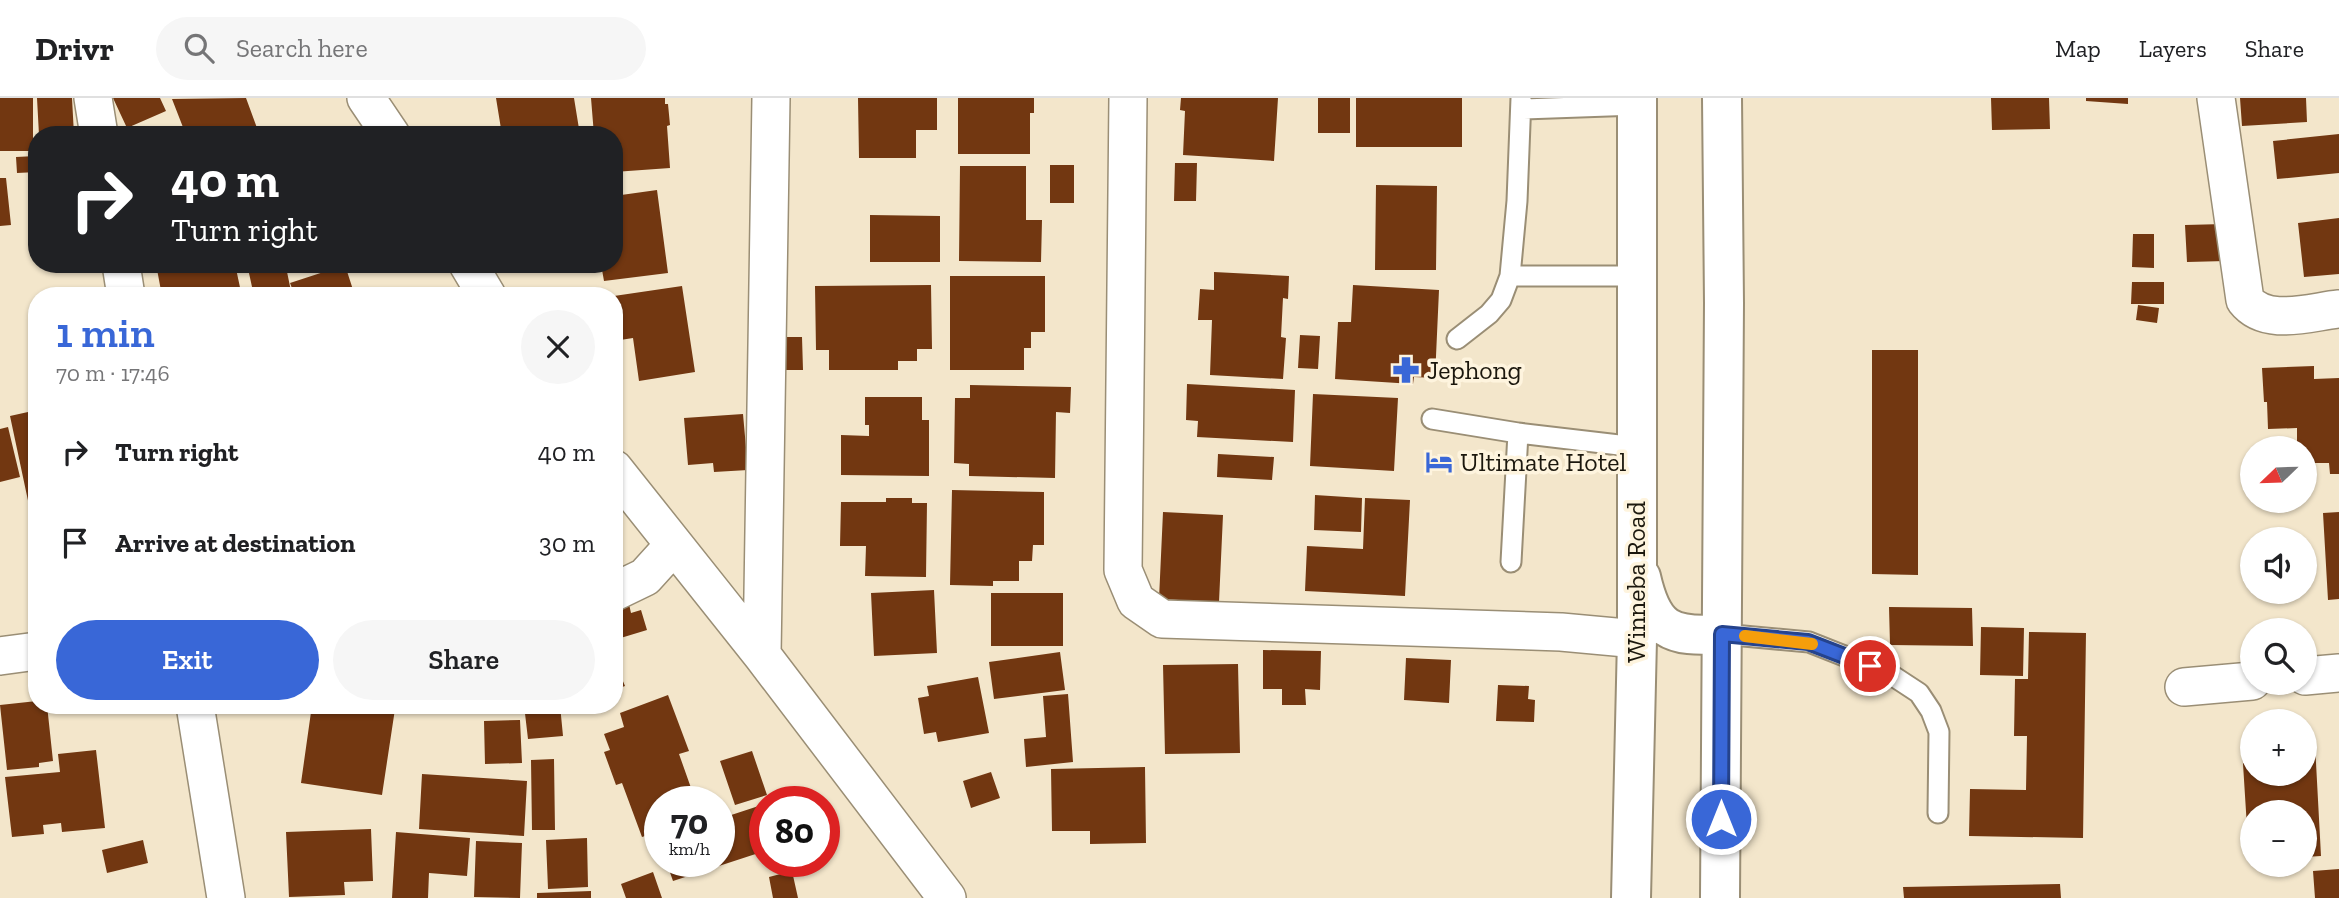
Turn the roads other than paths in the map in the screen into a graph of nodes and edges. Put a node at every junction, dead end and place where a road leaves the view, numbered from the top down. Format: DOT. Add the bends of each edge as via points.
graph roads {
  1 [pos="93,98"];
  2 [pos="771,98"];
  3 [pos="1128,98"];
  4 [pos="1722,98"];
  5 [pos="2216,98"];
  6 [pos="1637,102"];
  7 [pos="1521,104"];
  8 [pos="98,126"];
  9 [pos="1510,276"];
  10 [pos="1637,276"];
  11 [pos="2339,309"];
  12 [pos="1457,339"];
  13 [pos="1432,419"];
  14 [pos="1518,433"];
  15 [pos="1636,447"];
  16 [pos="623,480"];
  17 [pos="674,545"];
  18 [pos="1635,551"];
  19 [pos="1511,562"];
  20 [pos="623,588"];
  21 [pos="1722,634"];
  22 [pos="1637,639"];
  23 [pos="28,652"];
  24 [pos="762,655"];
  25 [pos="0,656"];
  26 [pos="2339,673"];
  27 [pos="2317,676"];
  28 [pos="2240,682"];
  29 [pos="2184,687"];
  30 [pos="196,714"];
  31 [pos="1938,813"];
  32 [pos="226,898"];
  33 [pos="947,898"];
  34 [pos="1631,898"];
  35 [pos="1720,898"];
  1 -- 8 [label="street"];
  2 -- 24 [label="street"];
  3 -- 22 [label="street" via="1123,570 1136,601 1162,619 1561,632"];
  4 -- 21 [label="highway"];
  5 -- 11 [label="street" via="2245,300 2253,310 2270,316"];
  6 -- 7 [label="lane"];
  6 -- 10 [label="highway, Winneba Road"];
  7 -- 9 [label="lane"];
  9 -- 10 [label="lane"];
  9 -- 12 [label="lane" via="1501,300"];
  10 -- 15 [label="highway, Winneba Road"];
  13 -- 14 [label="lane"];
  14 -- 15 [label="lane"];
  14 -- 19 [label="lane"];
  15 -- 18 [label="highway, Winneba Road"];
  16 -- 17 [label="street"];
  17 -- 20 [label="street" via="645,577"];
  17 -- 24 [label="street"];
  18 -- 21 [label="highway" via="1645,596 1654,615 1670,631 1692,636"];
  18 -- 22 [label="highway, Winneba Road"];
  21 -- 31 [label="lane" via="1808,642 1890,674 1919,693 1939,732"];
  21 -- 35 [label="highway"];
  22 -- 34 [label="highway, Winneba Road"];
  23 -- 25 [label="street"];
  24 -- 33 [label="street"];
  26 -- 27 [label="street"];
  28 -- 29 [label="street"];
  30 -- 32 [label="street"];
}
